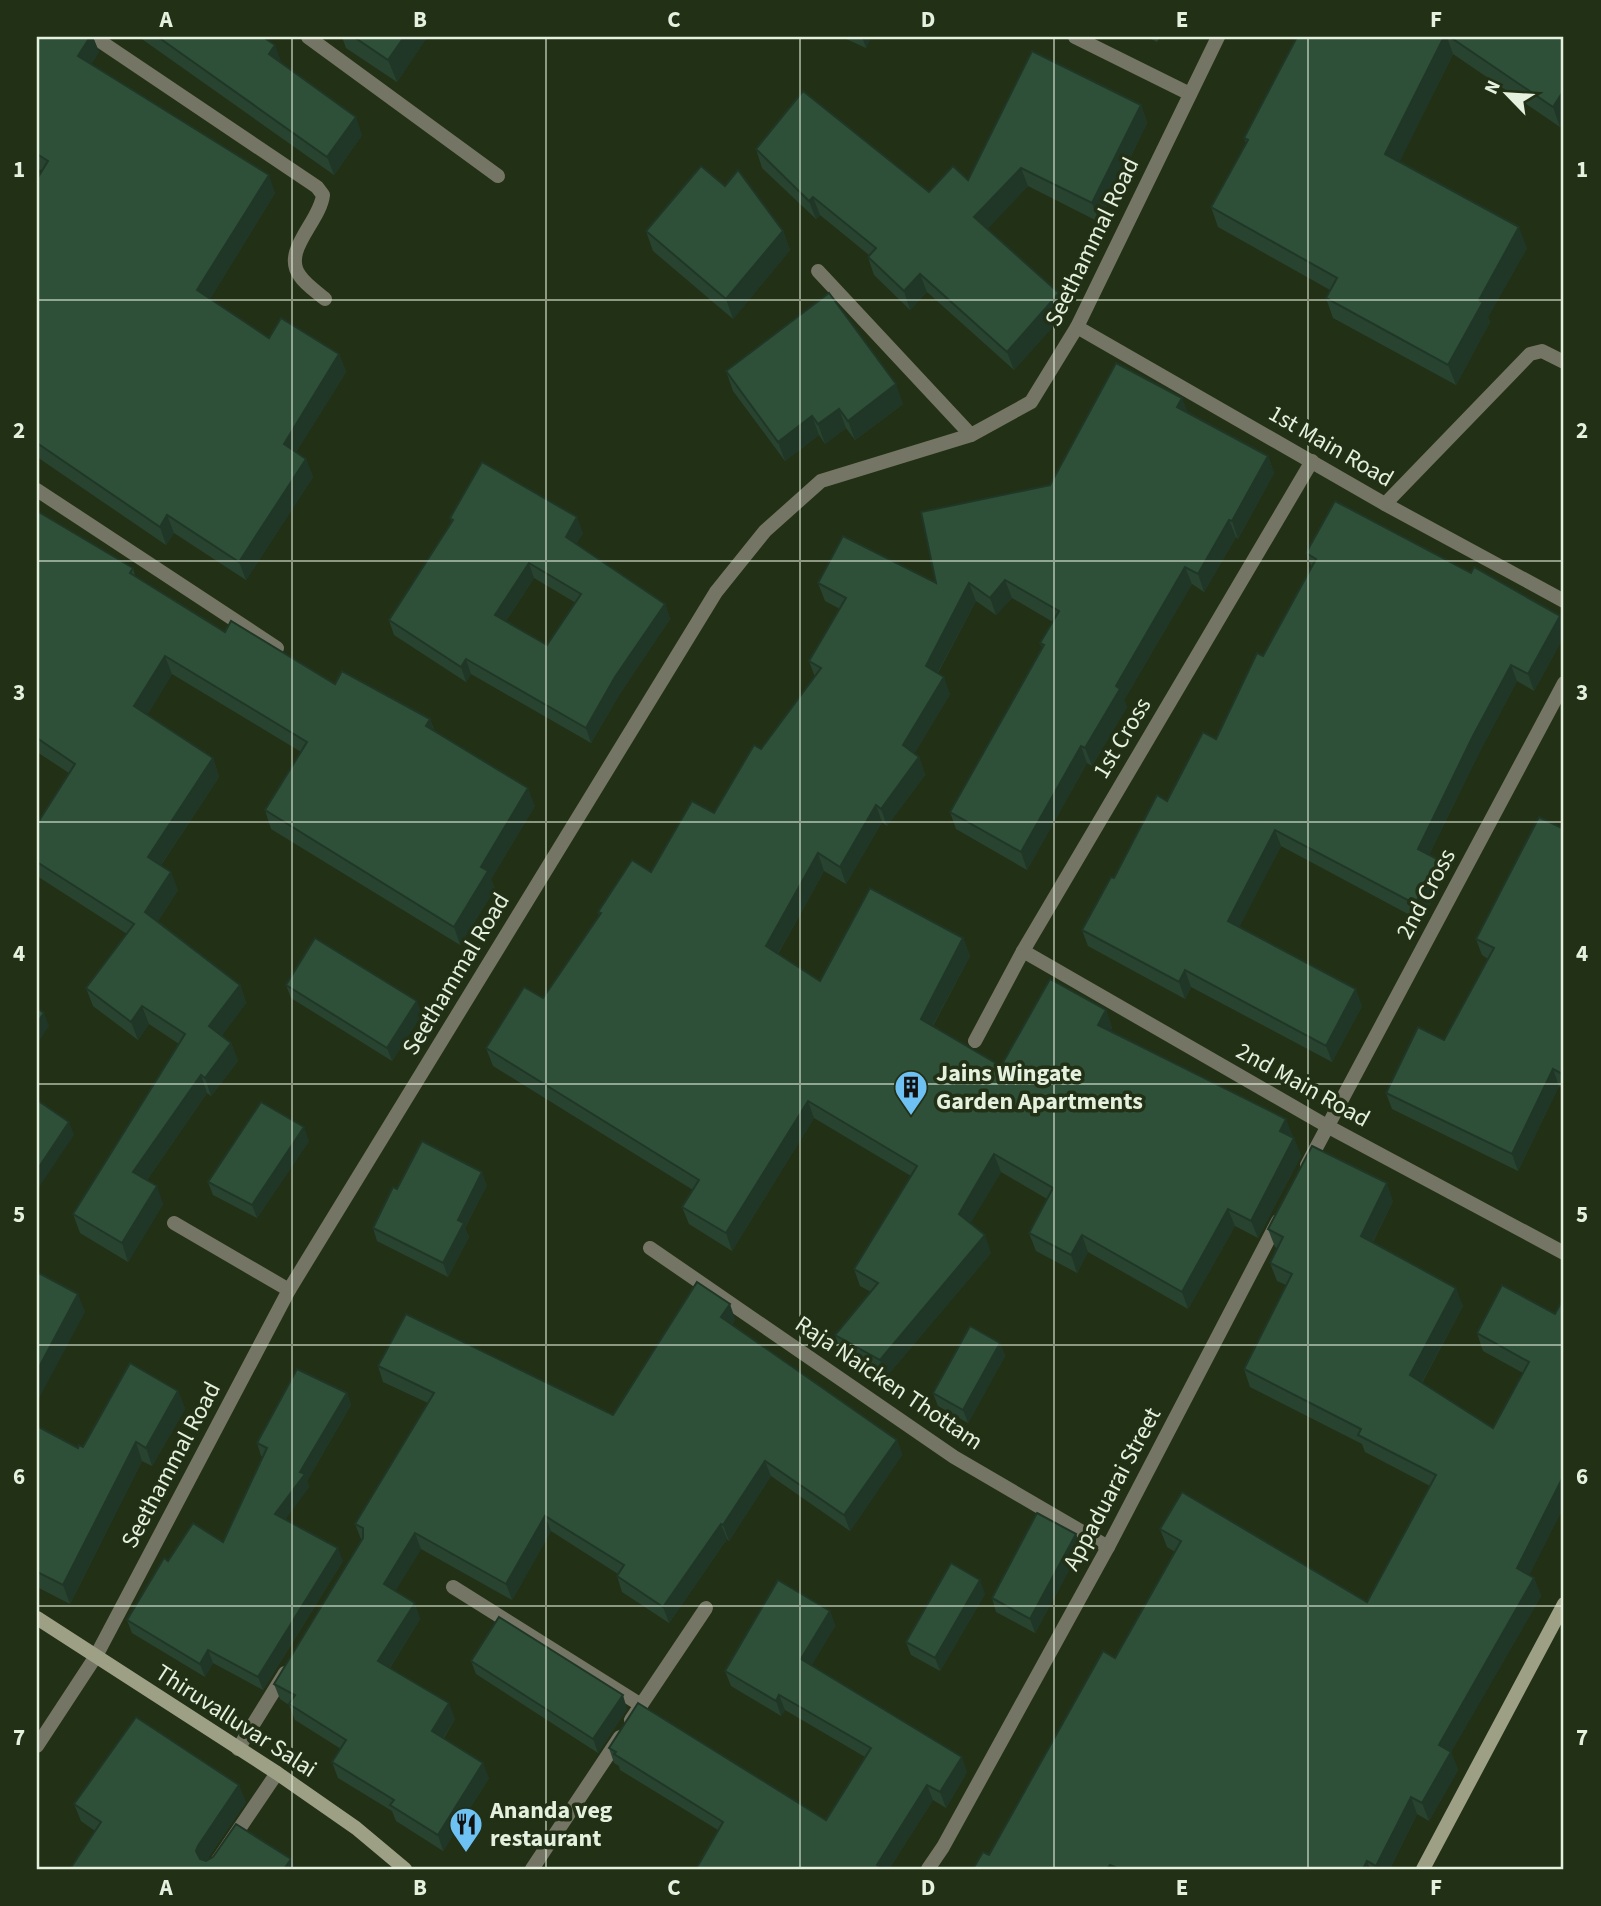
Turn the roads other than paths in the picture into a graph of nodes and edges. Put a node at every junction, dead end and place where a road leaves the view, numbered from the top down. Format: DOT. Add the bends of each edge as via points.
graph roads {
  1 [pos="94,37"];
  2 [pos="308,37"];
  3 [pos="1075,37"];
  4 [pos="1218,37"];
  5 [pos="1189,94"];
  6 [pos="498,176"];
  7 [pos="817,271"];
  8 [pos="325,299"];
  9 [pos="1077,327"];
  10 [pos="1564,362"];
  11 [pos="971,435"];
  12 [pos="1312,461"];
  13 [pos="37,490"];
  14 [pos="1385,504"];
  15 [pos="1564,601"];
  16 [pos="277,648"];
  17 [pos="1564,683"];
  18 [pos="1023,951"];
  19 [pos="975,1041"];
  20 [pos="1327,1126"];
  21 [pos="1301,1176"];
  22 [pos="1282,1213"];
  23 [pos="174,1223"];
  24 [pos="650,1248"];
  25 [pos="1564,1253"];
  26 [pos="289,1290"];
  27 [pos="1108,1547"];
  28 [pos="453,1587"];
  29 [pos="1564,1604"];
  30 [pos="706,1608"];
  31 [pos="37,1618"];
  32 [pos="296,1655"];
  33 [pos="96,1656"];
  34 [pos="641,1705"];
  35 [pos="37,1745"];
  36 [pos="238,1749"];
  37 [pos="277,1773"];
  38 [pos="212,1869"];
  39 [pos="405,1869"];
  40 [pos="532,1869"];
  41 [pos="928,1869"];
  42 [pos="1423,1869"];
  1 -- 8 [label="street" via="317,187 323,195 322,205 296,247 294,262 299,276"];
  2 -- 6 [label="street"];
  3 -- 5 [label="street"];
  4 -- 5 [label="street, Seethammal Road"];
  5 -- 9 [label="street, Seethammal Road"];
  7 -- 11 [label="street"];
  9 -- 11 [label="street, Seethammal Road" via="1031,402"];
  9 -- 12 [label="street, 1st Main Road"];
  10 -- 14 [label="street" via="1542,351 1530,354"];
  11 -- 26 [label="street, Seethammal Road" via="821,481 765,531 716,592"];
  12 -- 14 [label="street, 1st Main Road"];
  12 -- 18 [label="street, 1st Cross"];
  13 -- 16 [label="street"];
  14 -- 15 [label="street, 1st Main Road"];
  17 -- 20 [label="street, 2nd Cross"];
  18 -- 19 [label="street, 1st Cross"];
  18 -- 20 [label="street, 2nd Main Road"];
  20 -- 21 [label="street"];
  20 -- 25 [label="street, 2nd Main Road"];
  22 -- 27 [label="street, Appaduarai Street"];
  23 -- 26 [label="street"];
  24 -- 27 [label="street, Raja Naicken Thottam" via="954,1457"];
  26 -- 33 [label="street, Seethammal Road"];
  27 -- 41 [label="street, Appaduarai Street"];
  28 -- 34 [label="street"];
  29 -- 42 [label="street"];
  30 -- 34 [label="street"];
  31 -- 33 [label="street, Thiruvalluvar Salai"];
  32 -- 36 [label="street"];
  33 -- 35 [label="street, Seethammal Road"];
  33 -- 36 [label="street, Thiruvalluvar Salai"];
  34 -- 40 [label="street"];
  36 -- 37 [label="street, Thiruvalluvar Salai"];
  37 -- 38 [label="street"];
  37 -- 39 [label="street, Thiruvalluvar Salai"];
}
